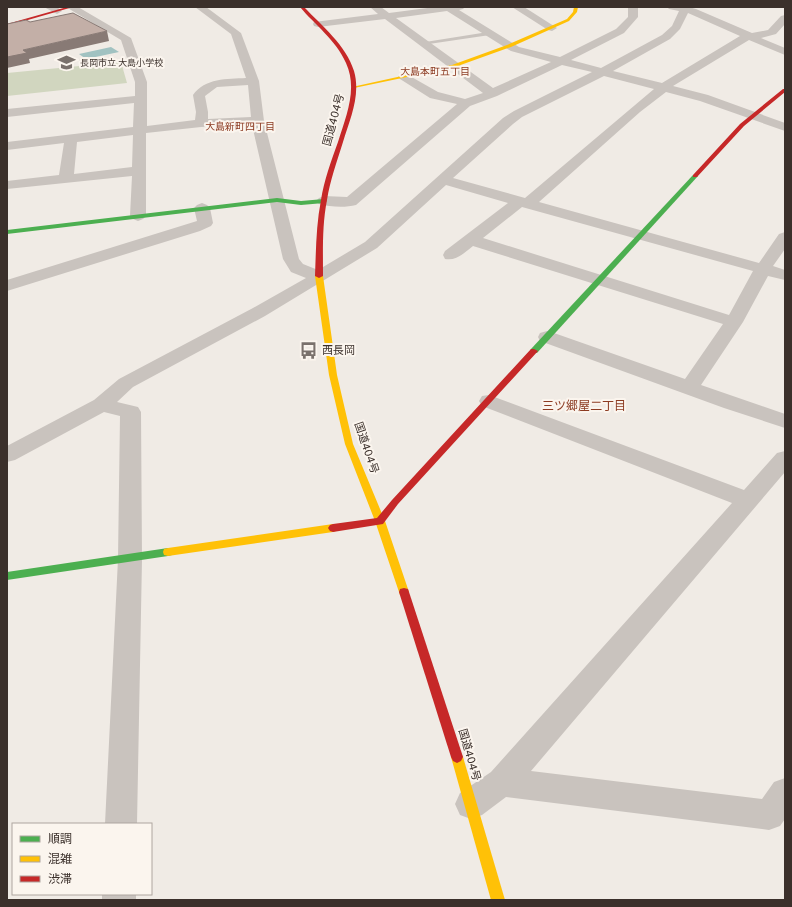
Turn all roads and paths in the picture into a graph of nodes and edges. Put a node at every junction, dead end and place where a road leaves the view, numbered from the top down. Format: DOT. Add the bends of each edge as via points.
graph roads {
  1 [pos="71,7"];
  2 [pos="200,7"];
  3 [pos="302,7"];
  4 [pos="375,7"];
  5 [pos="460,7"];
  6 [pos="517,7"];
  7 [pos="576,7"];
  8 [pos="634,7"];
  9 [pos="704,7"];
  10 [pos="448,8"];
  11 [pos="679,8"];
  12 [pos="53,9"];
  13 [pos="386,16"];
  14 [pos="785,18"];
  15 [pos="318,24"];
  16 [pos="7,25"];
  17 [pos="552,28"];
  18 [pos="488,34"];
  19 [pos="766,34"];
  20 [pos="750,36"];
  21 [pos="785,42"];
  22 [pos="422,43"];
  23 [pos="509,46"];
  24 [pos="785,52"];
  25 [pos="561,61"];
  26 [pos="453,66"];
  27 [pos="602,72"];
  28 [pos="404,77"];
  29 [pos="253,81"];
  30 [pos="354,88"];
  31 [pos="664,88"];
  32 [pos="785,90"];
  33 [pos="493,93"];
  34 [pos="142,99"];
  35 [pos="466,103"];
  36 [pos="7,113"];
  37 [pos="753,115"];
  38 [pos="258,121"];
  39 [pos="201,123"];
  40 [pos="785,127"];
  41 [pos="140,130"];
  42 [pos="72,139"];
  43 [pos="7,146"];
  44 [pos="139,171"];
  45 [pos="66,179"];
  46 [pos="444,180"];
  47 [pos="7,185"];
  48 [pos="277,200"];
  49 [pos="324,201"];
  50 [pos="524,202"];
  51 [pos="202,208"];
  52 [pos="138,216"];
  53 [pos="7,232"];
  54 [pos="641,234"];
  55 [pos="785,237"];
  56 [pos="472,240"];
  57 [pos="451,255"];
  58 [pos="763,269"];
  59 [pos="785,275"];
  60 [pos="319,277"];
  61 [pos="599,280"];
  62 [pos="7,286"];
  63 [pos="734,322"];
  64 [pos="547,337"];
  65 [pos="688,388"];
  66 [pos="488,401"];
  67 [pos="101,406"];
  68 [pos="785,421"];
  69 [pos="7,455"];
  70 [pos="785,458"];
  71 [pos="749,501"];
  72 [pos="380,521"];
  73 [pos="130,559"];
  74 [pos="7,576"];
  75 [pos="502,782"];
  76 [pos="785,793"];
  77 [pos="471,804"];
  78 [pos="121,823"];
  79 [pos="498,900"];
  1 -- 12 [label="main road"];
  1 -- 34 [label="street" via="126,38 141,82"];
  2 -- 29 [label="street" via="236,33"];
  3 -- 15 [label="main road, 国道404号"];
  4 -- 13 [label="street"];
  5 -- 10 [label="street"];
  6 -- 17 [label="street"];
  7 -- 17 [label="main road" via="568,20"];
  8 -- 25 [label="street" via="633,16 620,31"];
  9 -- 19 [label="street"];
  10 -- 13 [label="street"];
  10 -- 18 [label="street"];
  11 -- 20 [label="street"];
  11 -- 27 [label="street" via="676,27 666,37"];
  12 -- 16 [label="main road"];
  13 -- 15 [label="street"];
  13 -- 22 [label="street"];
  14 -- 19 [label="street" via="772,32"];
  15 -- 30 [label="main road, 国道404号" via="346,58 352,72"];
  17 -- 23 [label="main road"];
  18 -- 22 [label="lane"];
  18 -- 23 [label="street"];
  19 -- 20 [label="street"];
  19 -- 21 [label="street"];
  20 -- 24 [label="street"];
  20 -- 31 [label="street"];
  22 -- 26 [label="street"];
  23 -- 25 [label="street"];
  23 -- 26 [label="main road"];
  25 -- 27 [label="street"];
  25 -- 33 [label="street"];
  26 -- 28 [label="main road"];
  26 -- 33 [label="street"];
  27 -- 31 [label="street"];
  27 -- 46 [label="street" via="518,114"];
  28 -- 30 [label="main road"];
  28 -- 35 [label="street" via="434,95"];
  29 -- 38 [label="street"];
  29 -- 39 [label="street" via="214,84 199,95"];
  30 -- 49 [label="main road, 国道404号" via="353,102"];
  31 -- 37 [label="street" via="704,98"];
  31 -- 50 [label="street"];
  32 -- 37 [label="main road"];
  33 -- 35 [label="street"];
  34 -- 36 [label="street"];
  34 -- 41 [label="street"];
  35 -- 49 [label="street" via="351,202"];
  37 -- 40 [label="street"];
  37 -- 54 [label="main road"];
  38 -- 39 [label="street"];
  38 -- 48 [label="street"];
  39 -- 41 [label="street"];
  41 -- 42 [label="street"];
  41 -- 44 [label="street"];
  42 -- 43 [label="street"];
  42 -- 45 [label="street"];
  44 -- 45 [label="street"];
  44 -- 52 [label="street"];
  45 -- 47 [label="street"];
  46 -- 50 [label="street"];
  46 -- 60 [label="street" via="371,245"];
  48 -- 49 [label="main road" via="301,203"];
  48 -- 51 [label="main road"];
  48 -- 60 [label="street" via="292,259 297,268"];
  49 -- 60 [label="main road, 国道404号" via="320,231"];
  50 -- 54 [label="street"];
  50 -- 56 [label="street"];
  51 -- 52 [label="main road"];
  51 -- 62 [label="street" via="205,223 194,228"];
  52 -- 53 [label="main road"];
  54 -- 58 [label="street"];
  54 -- 61 [label="main road"];
  55 -- 58 [label="street"];
  56 -- 57 [label="street"];
  56 -- 61 [label="street"];
  58 -- 59 [label="street"];
  58 -- 63 [label="street"];
  60 -- 67 [label="street" via="126,383"];
  60 -- 72 [label="main road, 国道404号" via="333,375 350,444"];
  61 -- 63 [label="street"];
  61 -- 64 [label="main road"];
  63 -- 65 [label="street"];
  64 -- 65 [label="street"];
  64 -- 66 [label="main road"];
  65 -- 68 [label="street"];
  66 -- 71 [label="street"];
  66 -- 72 [label="main road"];
  67 -- 69 [label="street"];
  67 -- 73 [label="street" via="131,412"];
  70 -- 71 [label="street"];
  71 -- 75 [label="street"];
  72 -- 73 [label="main road"];
  72 -- 77 [label="main road, 国道404号" via="445,716"];
  73 -- 74 [label="main road"];
  73 -- 78 [label="street"];
  75 -- 76 [label="street" via="769,815"];
  75 -- 77 [label="street"];
  77 -- 79 [label="main road, 国道404号"];
}
